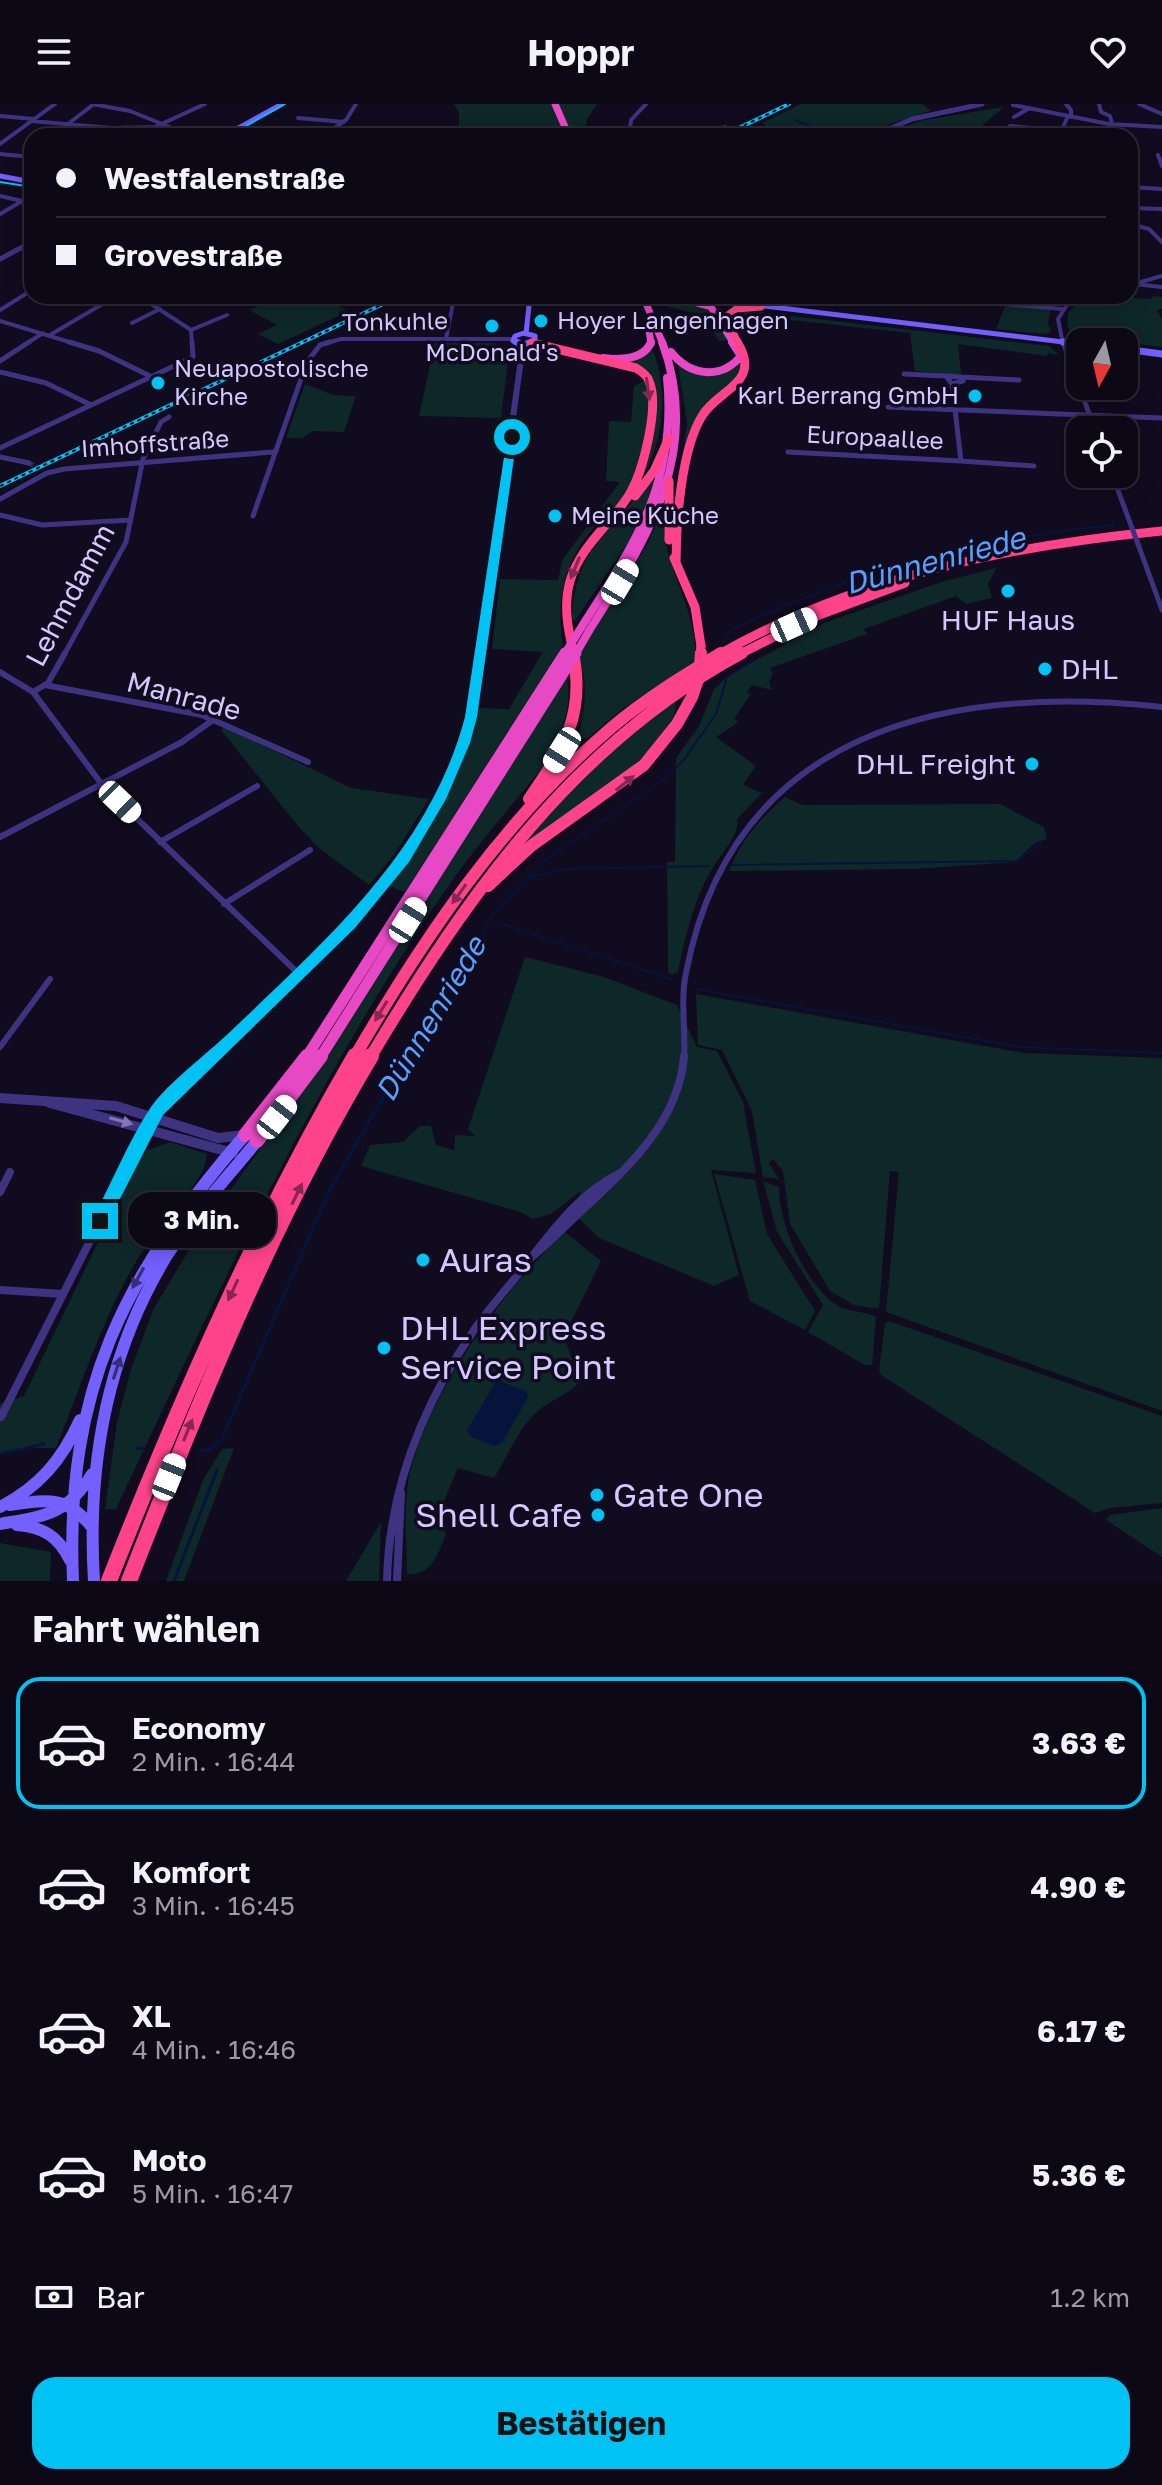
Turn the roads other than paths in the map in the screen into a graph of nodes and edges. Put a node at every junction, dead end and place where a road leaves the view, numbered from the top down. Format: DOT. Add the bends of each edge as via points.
graph roads {
  1 [pos="55,104"];
  2 [pos="93,104"];
  3 [pos="133,104"];
  4 [pos="205,104"];
  5 [pos="282,104"];
  6 [pos="290,104"];
  7 [pos="356,104"];
  8 [pos="558,104"];
  9 [pos="646,104"];
  10 [pos="982,104"];
  11 [pos="1066,104"];
  12 [pos="1099,104"];
  13 [pos="1139,104"];
  14 [pos="1021,108"];
  15 [pos="125,109"];
  16 [pos="1028,109"];
  17 [pos="1162,114"];
  18 [pos="0,116"];
  19 [pos="1014,117"];
  20 [pos="1070,117"];
  21 [pos="298,118"];
  22 [pos="33,120"];
  23 [pos="344,122"];
  24 [pos="67,124"];
  25 [pos="1111,124"];
  26 [pos="163,125"];
  27 [pos="1162,127"];
  28 [pos="111,128"];
  29 [pos="169,128"];
  30 [pos="238,128"];
  31 [pos="248,128"];
  32 [pos="335,128"];
  33 [pos="568,128"];
  34 [pos="591,128"];
  35 [pos="629,128"];
  36 [pos="891,128"];
  37 [pos="1064,128"];
  38 [pos="1111,128"];
  39 [pos="0,144"];
  40 [pos="0,154"];
  41 [pos="1158,155"];
  42 [pos="24,156"];
  43 [pos="1162,166"];
  44 [pos="0,174"];
  45 [pos="24,178"];
  46 [pos="1138,188"];
  47 [pos="1162,189"];
  48 [pos="0,196"];
  49 [pos="22,200"];
  50 [pos="1138,207"];
  51 [pos="1162,209"];
  52 [pos="0,214"];
  53 [pos="1138,226"];
  54 [pos="1153,232"];
  55 [pos="1162,232"];
  56 [pos="1162,242"];
  57 [pos="24,246"];
  58 [pos="0,259"];
  59 [pos="1162,276"];
  60 [pos="1138,282"];
  61 [pos="1138,285"];
  62 [pos="1162,287"];
  63 [pos="24,295"];
  64 [pos="102,304"];
  65 [pos="152,304"];
  66 [pos="453,304"];
  67 [pos="529,304"];
  68 [pos="639,304"];
  69 [pos="647,304"];
  70 [pos="701,304"];
  71 [pos="756,304"];
  72 [pos="759,304"];
  73 [pos="1004,304"];
  74 [pos="1072,304"];
  75 [pos="762,305"];
  76 [pos="160,309"];
  77 [pos="1062,309"];
  78 [pos="0,310"];
  79 [pos="227,315"];
  80 [pos="0,321"];
  81 [pos="132,323"];
  82 [pos="648,323"];
  83 [pos="191,330"];
  84 [pos="43,333"];
  85 [pos="524,334"];
  86 [pos="50,335"];
  87 [pos="446,339"];
  88 [pos="512,339"];
  89 [pos="664,341"];
  90 [pos="1063,342"];
  91 [pos="1066,342"];
  92 [pos="530,343"];
  93 [pos="1138,351"];
  94 [pos="1162,354"];
  95 [pos="0,361"];
  96 [pos="0,372"];
  97 [pos="904,374"];
  98 [pos="946,376"];
  99 [pos="152,377"];
  100 [pos="961,377"];
  101 [pos="1019,380"];
  102 [pos="952,384"];
  103 [pos="91,405"];
  104 [pos="888,407"];
  105 [pos="954,409"];
  106 [pos="1089,416"];
  107 [pos="169,417"];
  108 [pos="1138,417"];
  109 [pos="1162,418"];
  110 [pos="669,438"];
  111 [pos="0,448"];
  112 [pos="273,452"];
  113 [pos="788,452"];
  114 [pos="0,457"];
  115 [pos="961,461"];
  116 [pos="29,463"];
  117 [pos="142,463"];
  118 [pos="1034,466"];
  119 [pos="669,481"];
  120 [pos="1117,488"];
  121 [pos="0,499"];
  122 [pos="0,515"];
  123 [pos="253,516"];
  124 [pos="131,520"];
  125 [pos="606,522"];
  126 [pos="1162,531"];
  127 [pos="1162,538"];
  128 [pos="631,556"];
  129 [pos="676,563"];
  130 [pos="1162,610"];
  131 [pos="0,672"];
  132 [pos="556,676"];
  133 [pos="45,685"];
  134 [pos="33,692"];
  135 [pos="1162,707"];
  136 [pos="213,720"];
  137 [pos="308,762"];
  138 [pos="103,786"];
  139 [pos="257,786"];
  140 [pos="0,837"];
  141 [pos="160,842"];
  142 [pos="498,844"];
  143 [pos="310,850"];
  144 [pos="224,904"];
  145 [pos="465,908"];
  146 [pos="300,975"];
  147 [pos="50,979"];
  148 [pos="0,1047"];
  149 [pos="0,1098"];
  150 [pos="41,1101"];
  151 [pos="153,1117"];
  152 [pos="147,1128"];
  153 [pos="245,1135"];
  154 [pos="218,1138"];
  155 [pos="255,1144"];
  156 [pos="206,1146"];
  157 [pos="230,1153"];
  158 [pos="216,1169"];
  159 [pos="10,1172"];
  160 [pos="218,1188"];
  161 [pos="0,1192"];
  162 [pos="0,1290"];
  163 [pos="63,1294"];
  164 [pos="91,1394"];
  165 [pos="1,1417"];
  166 [pos="404,1471"];
  167 [pos="94,1472"];
  168 [pos="72,1505"];
  169 [pos="1,1507"];
  170 [pos="1,1524"];
  171 [pos="91,1526"];
  172 [pos="71,1564"];
  173 [pos="73,1581"];
  174 [pos="94,1581"];
  175 [pos="109,1581"];
  176 [pos="129,1581"];
  177 [pos="387,1581"];
  178 [pos="397,1581"];
  1 -- 22 [label="street"];
  2 -- 15 [label="street"];
  2 -- 24 [label="street"];
  3 -- 15 [label="street"];
  4 -- 26 [label="street"];
  5 -- 30 [label="main road"];
  6 -- 31 [label="main road"];
  7 -- 23 [label="street"];
  8 -- 33 [label="highway"];
  9 -- 35 [label="street"];
  10 -- 36 [label="street"];
  11 -- 20 [label="street"];
  12 -- 25 [label="street"];
  13 -- 17 [label="street"];
  14 -- 16 [label="street"];
  15 -- 26 [label="street"];
  16 -- 19 [label="street"];
  16 -- 20 [label="street"];
  18 -- 22 [label="street"];
  20 -- 25 [label="street"];
  20 -- 37 [label="street"];
  21 -- 23 [label="street"];
  22 -- 24 [label="street"];
  22 -- 39 [label="street"];
  23 -- 32 [label="street"];
  24 -- 28 [label="street"];
  25 -- 27 [label="street"];
  25 -- 38 [label="street"];
  26 -- 28 [label="street"];
  26 -- 29 [label="street"];
  34 -- 35 [label="street"];
  40 -- 42 [label="street"];
  41 -- 43 [label="street"];
  44 -- 45 [label="main road"];
  46 -- 47 [label="street"];
  48 -- 49 [label="street"];
  49 -- 52 [label="street"];
  50 -- 51 [label="street"];
  53 -- 54 [label="street"];
  54 -- 55 [label="street"];
  54 -- 56 [label="street"];
  57 -- 58 [label="street"];
  59 -- 60 [label="street"];
  61 -- 62 [label="street"];
  63 -- 78 [label="street"];
  64 -- 86 [label="street"];
  65 -- 76 [label="street"];
  66 -- 87 [label="street"];
  67 -- 85 [label="main road"];
  68 -- 82 [label="highway"];
  69 -- 89 [label="highway"];
  70 -- 89 [label="highway" via="711,307 741,359 725,370 693,370 680,363"];
  71 -- 75 [label="main road"];
  72 -- 75 [label="main road"];
  73 -- 77 [label="street"];
  74 -- 77 [label="street"];
  75 -- 90 [label="main road"];
  75 -- 129 [label="highway" via="736,309 725,317 743,351 744,369 698,422 676,526"];
  76 -- 81 [label="street"];
  76 -- 83 [label="street"];
  77 -- 90 [label="street" via="1058,319"];
  79 -- 83 [label="street"];
  80 -- 84 [label="street"];
  82 -- 92 [label="highway" via="650,348 629,358"];
  82 -- 110 [label="highway" via="668,382"];
  83 -- 99 [label="street" via="193,357"];
  84 -- 86 [label="street"];
  84 -- 95 [label="street"];
  85 -- 88 [label="main road"];
  85 -- 92 [label="main road" via="535,336"];
  86 -- 99 [label="street" via="115,357"];
  87 -- 88 [label="street, Tonkuhle"];
  87 -- 112 [label="street, Tonkuhle" via="355,338 320,345 307,362"];
  88 -- 92 [label="main road"];
  89 -- 119 [label="highway" via="679,418"];
  90 -- 91 [label="main road"];
  90 -- 106 [label="street"];
  92 -- 125 [label="highway, one-way" via="628,365 649,380 649,425 640,472 626,500"];
  92 -- 146 [label="street" via="464,743 440,799 404,858 365,908"];
  93 -- 94 [label="main road"];
  96 -- 103 [label="street" via="46,383"];
  97 -- 98 [label="street"];
  98 -- 100 [label="street"];
  98 -- 102 [label="street"];
  99 -- 103 [label="street"];
  100 -- 101 [label="street"];
  100 -- 102 [label="street" via="961,383"];
  102 -- 105 [label="street"];
  103 -- 111 [label="street"];
  104 -- 105 [label="street"];
  105 -- 106 [label="street, Europaallee"];
  105 -- 115 [label="street, Europaallee"];
  107 -- 117 [label="street, Lehmdamm" via="161,422"];
  108 -- 109 [label="street, Europaallee"];
  110 -- 125 [label="highway" via="644,485"];
  110 -- 128 [label="highway" via="652,505"];
  112 -- 117 [label="street, Imhoffstraße"];
  112 -- 123 [label="street, Tonkuhle"];
  113 -- 115 [label="street, Europaallee"];
  114 -- 116 [label="street"];
  115 -- 118 [label="street, Europaallee"];
  117 -- 121 [label="street, Imhoffstraße" via="44,472"];
  117 -- 124 [label="street, Lehmdamm"];
  119 -- 128 [label="highway" via="652,525"];
  119 -- 129 [label="highway" via="668,532"];
  120 -- 130 [label="street, bridge"];
  122 -- 124 [label="street" via="42,525"];
  124 -- 133 [label="street, Lehmdamm" via="124,547"];
  125 -- 142 [label="highway, one-way" via="577,561 568,590 566,622 578,695 570,731"];
  126 -- 142 [label="highway" via="1072,539 959,560 883,581 785,619 697,667 623,719 561,775"];
  127 -- 145 [label="highway" via="1033,552 926,576 842,604 751,646 671,696 602,751 530,824"];
  128 -- 132 [label="highway, bridge"];
  145 -- 129 [label="highway, one-way, bridge" via="522,853 604,798 648,763 669,738 699,677 701,646 695,607"];
  131 -- 134 [label="street"];
  132 -- 153 [label="highway" via="331,1022"];
  132 -- 155 [label="highway" via="335,1037"];
  133 -- 134 [label="street, Lehmdamm"];
  133 -- 136 [label="street, Manrade"];
  134 -- 138 [label="street"];
  135 -- 166 [label="street" via="1054,700 953,710 856,741 782,789 744,829 714,882 684,985 685,1048 678,1087 652,1137 613,1183 532,1257 488,1311 453,1365"];
  136 -- 137 [label="street, Manrade"];
  136 -- 138 [label="street"];
  138 -- 140 [label="street"];
  138 -- 141 [label="street"];
  139 -- 141 [label="street"];
  141 -- 144 [label="street"];
  142 -- 175 [label="highway, one-way" via="385,1005 297,1161 210,1340"];
  143 -- 144 [label="street"];
  144 -- 146 [label="street"];
  176 -- 145 [label="highway, one-way" via="191,1424 306,1176 386,1031"];
  146 -- 151 [label="street"];
  147 -- 148 [label="street"];
  149 -- 150 [label="street"];
  150 -- 151 [label="street" via="116,1106"];
  150 -- 152 [label="street, one-way"];
  151 -- 152 [label="street"];
  151 -- 154 [label="street"];
  152 -- 156 [label="street"];
  152 -- 163 [label="street"];
  153 -- 154 [label="street"];
  153 -- 157 [label="main road"];
  154 -- 157 [label="street"];
  155 -- 157 [label="street"];
  155 -- 160 [label="main road"];
  156 -- 157 [label="street"];
  156 -- 158 [label="street" via="217,1160"];
  157 -- 158 [label="main road"];
  157 -- 160 [label="street"];
  158 -- 164 [label="main road, one-way" via="136,1282"];
  159 -- 161 [label="street"];
  167 -- 160 [label="main road, one-way" via="112,1383 145,1295"];
  162 -- 163 [label="street"];
  163 -- 165 [label="street"];
  164 -- 168 [label="main road"];
  164 -- 169 [label="main road" via="54,1471"];
  166 -- 177 [label="street" via="388,1533"];
  166 -- 178 [label="street"];
  167 -- 168 [label="main road"];
  167 -- 171 [label="main road"];
  168 -- 169 [label="main road" via="53,1500"];
  168 -- 170 [label="main road"];
  168 -- 171 [label="main road"];
  168 -- 172 [label="main road"];
  170 -- 172 [label="main road" via="53,1533"];
  171 -- 174 [label="main road"];
  172 -- 173 [label="main road"];
}
